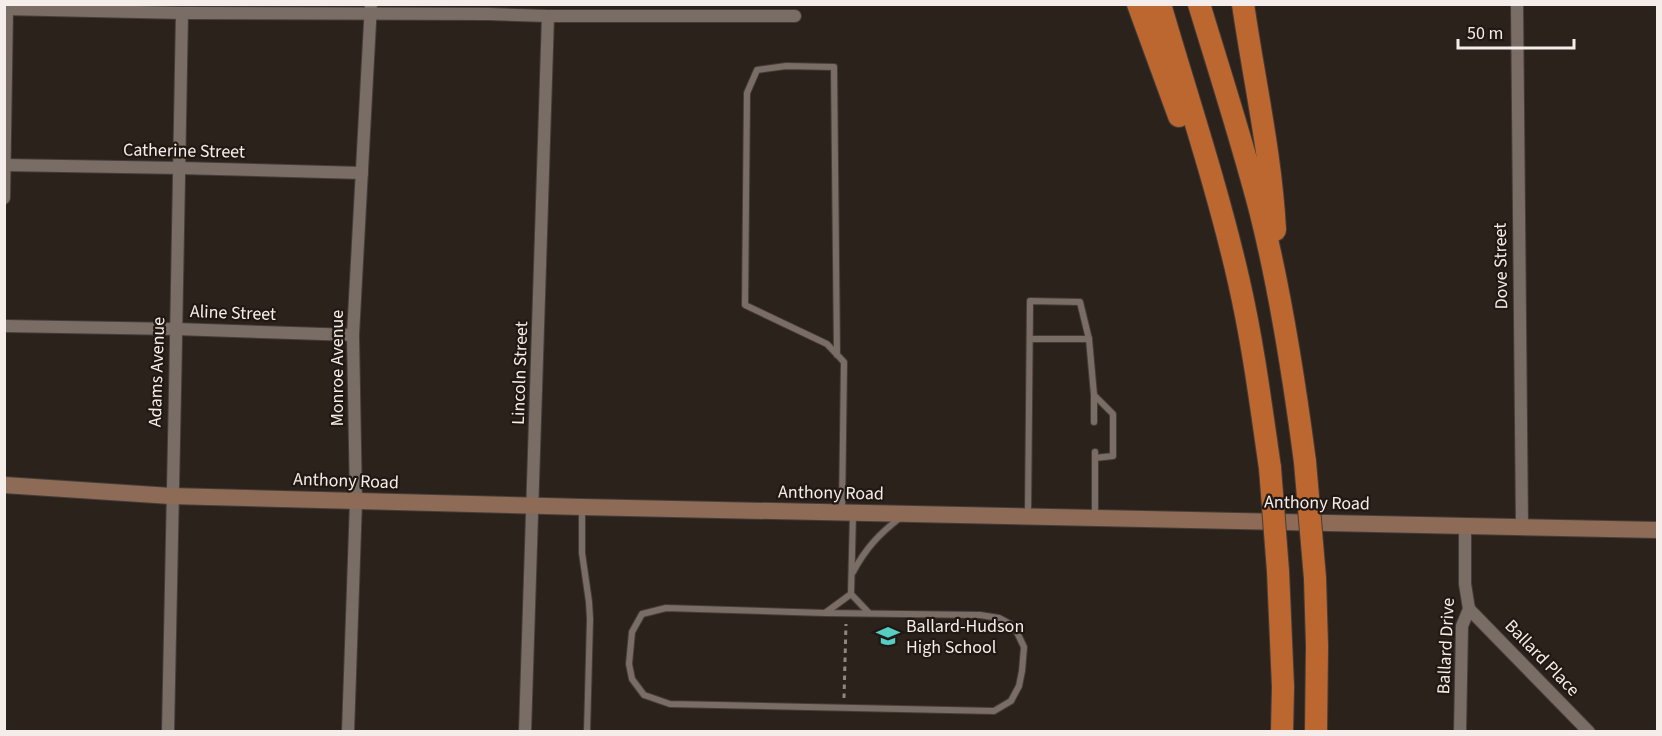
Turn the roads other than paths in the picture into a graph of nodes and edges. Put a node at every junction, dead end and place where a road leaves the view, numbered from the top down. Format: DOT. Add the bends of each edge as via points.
graph roads {
  1 [pos="1138,4"];
  2 [pos="1161,4"];
  3 [pos="1199,4"];
  4 [pos="1243,4"];
  5 [pos="1517,4"];
  6 [pos="6,9"];
  7 [pos="371,9"];
  8 [pos="488,9"];
  9 [pos="182,13"];
  10 [pos="548,16"];
  11 [pos="795,16"];
  12 [pos="5,165"];
  13 [pos="180,168"];
  14 [pos="362,173"];
  15 [pos="4,198"];
  16 [pos="1227,233"];
  17 [pos="1279,297"];
  18 [pos="4,326"];
  19 [pos="176,329"];
  20 [pos="353,335"];
  21 [pos="1030,339"];
  22 [pos="1089,339"];
  23 [pos="837,355"];
  24 [pos="1094,395"];
  25 [pos="1094,422"];
  26 [pos="4,485"];
  27 [pos="171,495"];
  28 [pos="356,501"];
  29 [pos="533,506"];
  30 [pos="582,507"];
  31 [pos="848,512"];
  32 [pos="906,514"];
  33 [pos="1028,516"];
  34 [pos="1095,518"];
  35 [pos="1465,526"];
  36 [pos="1522,527"];
  37 [pos="1658,530"];
  38 [pos="851,576"];
  39 [pos="851,594"];
  40 [pos="1469,609"];
  41 [pos="825,613"];
  42 [pos="869,613"];
  43 [pos="168,732"];
  44 [pos="348,732"];
  45 [pos="525,732"];
  46 [pos="587,732"];
  47 [pos="1282,732"];
  48 [pos="1316,732"];
  49 [pos="1460,732"];
  50 [pos="1589,732"];
  1 -- 16 [label="highway"];
  2 -- 16 [label="highway"];
  3 -- 17 [label="highway" via="1237,126"];
  4 -- 17 [label="highway" via="1274,203"];
  5 -- 36 [label="street, Dove Street"];
  6 -- 9 [label="street"];
  6 -- 12 [label="street"];
  7 -- 8 [label="street"];
  7 -- 9 [label="street"];
  7 -- 14 [label="street, Monroe Avenue"];
  8 -- 10 [label="street"];
  9 -- 13 [label="street, Adams Avenue"];
  10 -- 11 [label="street"];
  10 -- 29 [label="street, Lincoln Street"];
  12 -- 13 [label="street, Catherine Street"];
  12 -- 15 [label="street"];
  13 -- 14 [label="street, Catherine Street"];
  13 -- 19 [label="street, Adams Avenue"];
  14 -- 20 [label="street, Monroe Avenue"];
  16 -- 47 [label="highway, bridge" via="1240,284 1270,468 1278,572"];
  17 -- 48 [label="highway, bridge" via="1297,396 1315,578"];
  18 -- 19 [label="street, Aline Street"];
  19 -- 20 [label="street, Aline Street"];
  19 -- 27 [label="street, Adams Avenue"];
  20 -- 28 [label="street, Monroe Avenue"];
  21 -- 22 [label="lane"];
  21 -- 22 [label="lane" via="1030,301 1080,302"];
  21 -- 33 [label="lane"];
  22 -- 24 [label="lane"];
  23 -- 23 [label="lane" via="834,67 757,70 747,93 745,305 826,344"];
  23 -- 31 [label="lane" via="844,362"];
  24 -- 25 [label="lane"];
  24 -- 34 [label="lane" via="1113,414 1113,456 1095,455"];
  26 -- 27 [label="street, Anthony Road"];
  27 -- 28 [label="street, Anthony Road"];
  27 -- 43 [label="street, Adams Avenue"];
  28 -- 29 [label="street, Anthony Road"];
  28 -- 44 [label="street, Monroe Avenue"];
  29 -- 30 [label="street, Anthony Road"];
  29 -- 45 [label="street, Lincoln Street"];
  30 -- 31 [label="street, Anthony Road"];
  30 -- 46 [label="lane" via="582,553 590,619"];
  31 -- 32 [label="street, Anthony Road"];
  31 -- 38 [label="lane"];
  32 -- 33 [label="street, Anthony Road"];
  32 -- 38 [label="lane" via="875,539"];
  33 -- 34 [label="street, Anthony Road"];
  34 -- 35 [label="street, Anthony Road"];
  35 -- 36 [label="street, Anthony Road"];
  35 -- 40 [label="street, Ballard Drive"];
  36 -- 37 [label="street, Anthony Road"];
  38 -- 39 [label="lane"];
  39 -- 41 [label="lane"];
  39 -- 42 [label="lane"];
  40 -- 49 [label="street, Ballard Drive" via="1462,626"];
  40 -- 50 [label="street, Ballard Place"];
  41 -- 42 [label="lane"];
  41 -- 42 [label="lane" via="666,608 642,614 632,632 632,679 644,695 670,704 994,711 1011,701 1019,686 1024,647 1014,626 980,615"];
}
